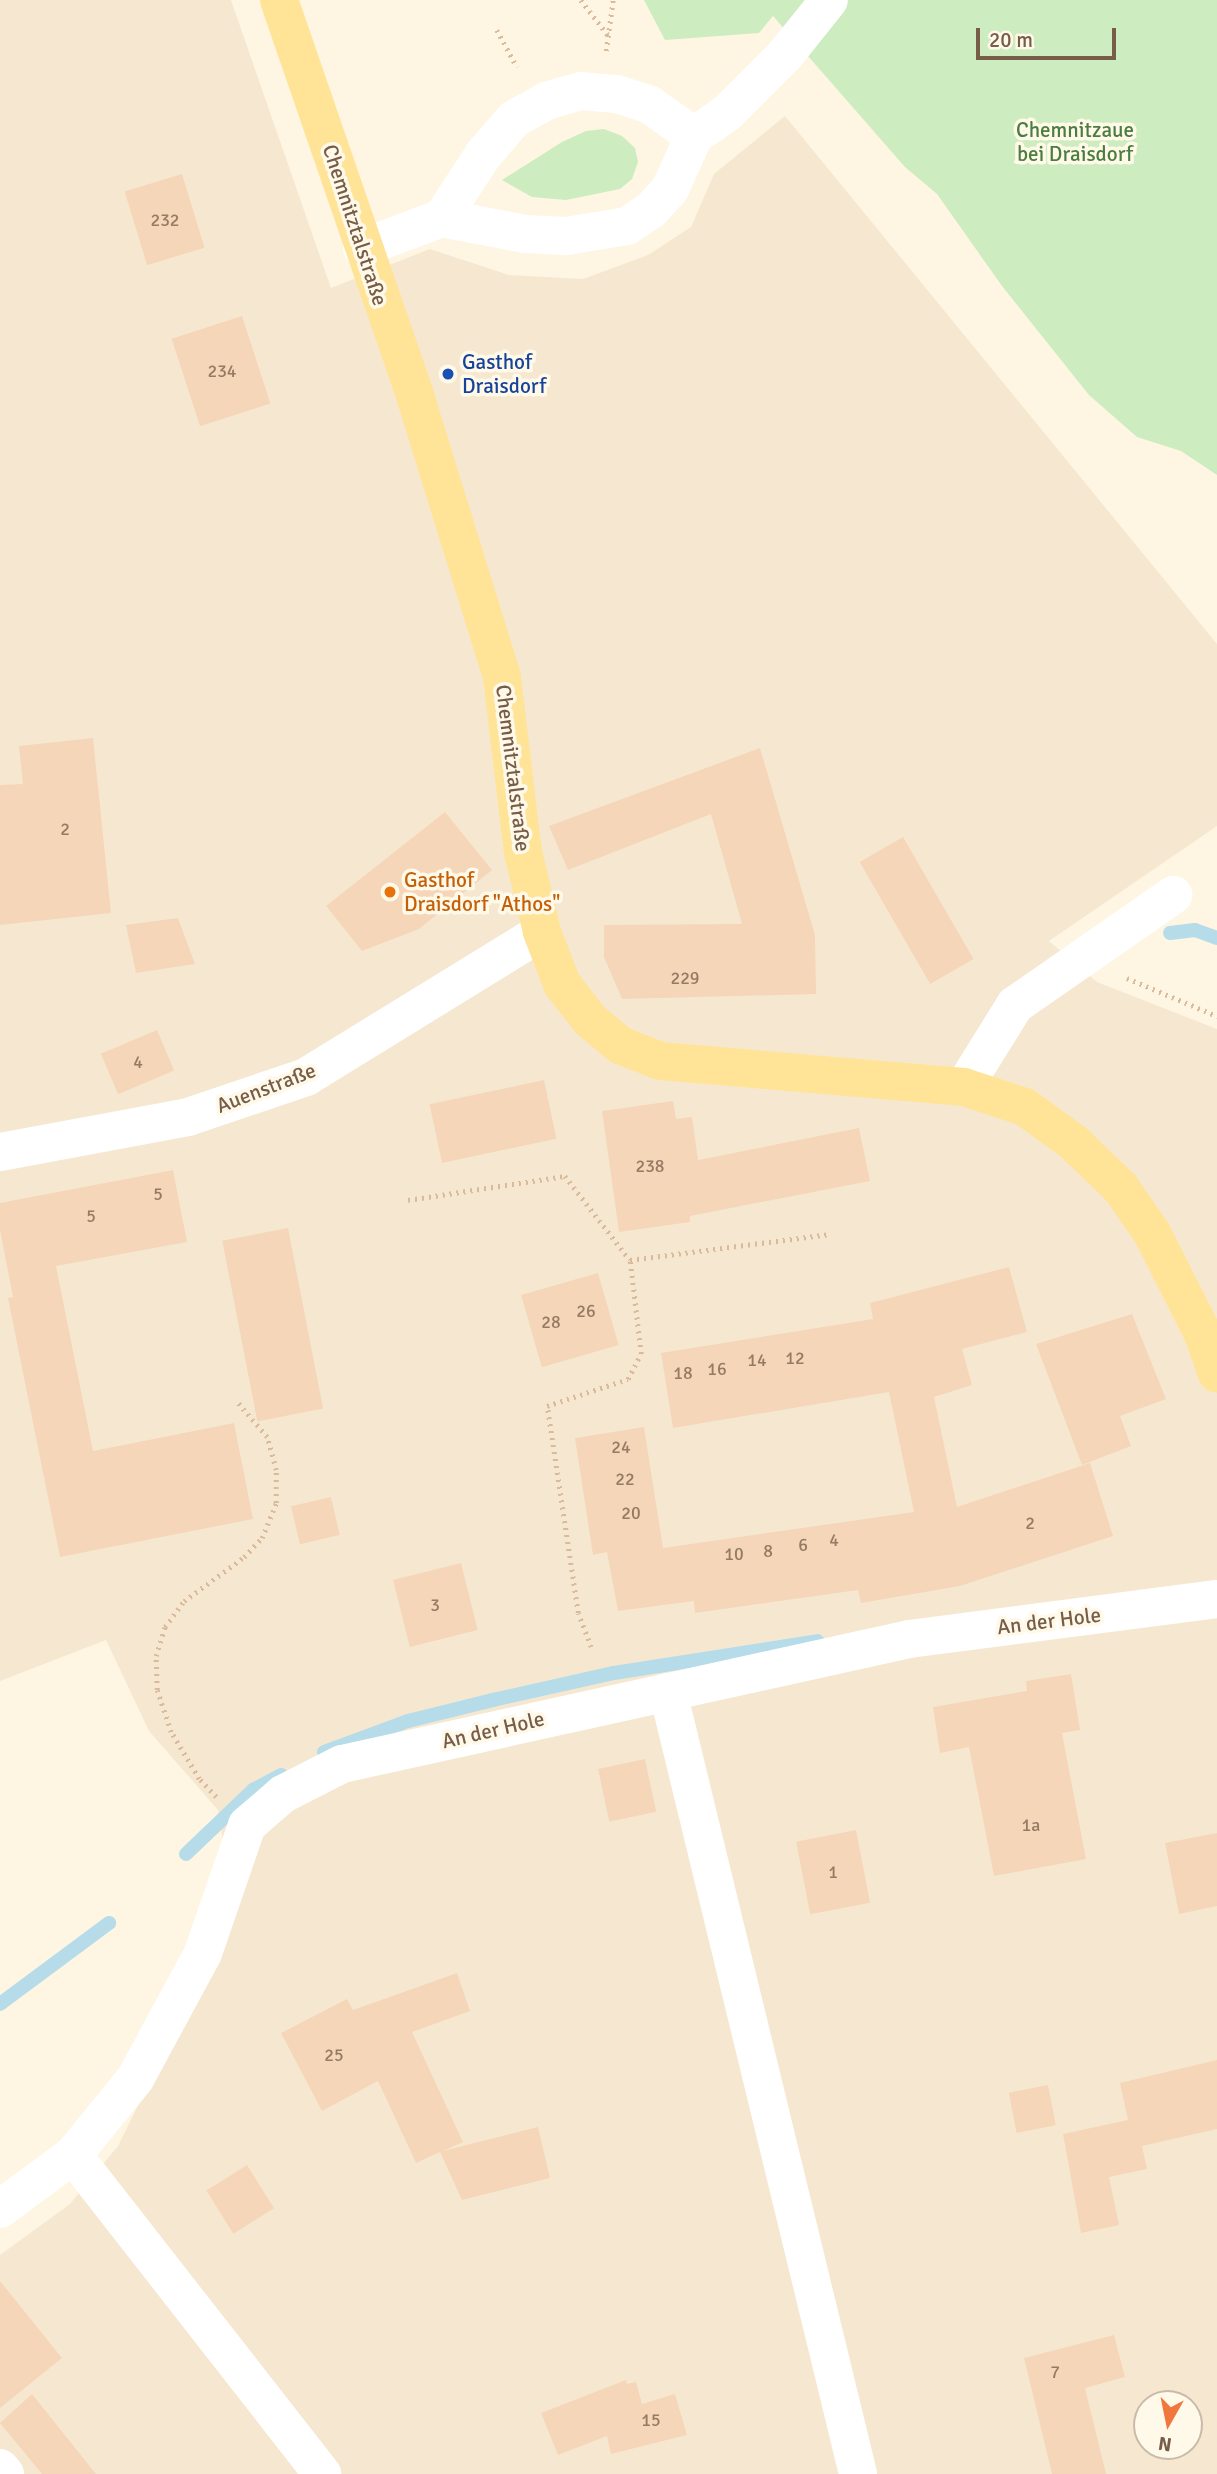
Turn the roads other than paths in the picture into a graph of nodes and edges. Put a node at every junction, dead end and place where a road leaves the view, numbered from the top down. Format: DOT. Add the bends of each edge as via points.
graph roads {
  1 [pos="279,0"];
  2 [pos="829,0"];
  3 [pos="694,136"];
  4 [pos="442,218"];
  5 [pos="362,248"];
  6 [pos="1173,895"];
  7 [pos="541,932"];
  8 [pos="964,1087"];
  9 [pos="0,1152"];
  10 [pos="1217,1374"];
  11 [pos="1217,1599"];
  12 [pos="668,1692"];
  13 [pos="73,2155"];
  14 [pos="0,2209"];
  15 [pos="0,2468"];
  16 [pos="5,2474"];
  17 [pos="322,2474"];
  18 [pos="858,2474"];
  1 -- 5 [label="main road, Chemnitztalstraße"];
  2 -- 3 [label="street" via="785,55 727,113"];
  3 -- 4 [label="street" via="670,188 652,209 627,226 566,236 525,234"];
  3 -- 4 [label="street" via="650,105 617,94 581,91 546,101 513,119 482,155"];
  4 -- 5 [label="street"];
  5 -- 7 [label="main road, Chemnitztalstraße" via="416,399 502,677 523,852"];
  6 -- 8 [label="street" via="1015,1004"];
  7 -- 8 [label="main road, Chemnitztalstraße" via="562,984 590,1020 620,1045 660,1061"];
  7 -- 9 [label="street, Auenstraße" via="306,1077 188,1117"];
  8 -- 10 [label="main road, Chemnitztalstraße" via="1025,1107 1073,1142 1120,1187 1152,1233 1203,1334"];
  11 -- 12 [label="street, An der Hole" via="909,1639"];
  12 -- 13 [label="street, An der Hole" via="342,1764 283,1794 247,1825 203,1953 135,2079"];
  12 -- 18 [label="street"];
  13 -- 14 [label="street, An der Hole"];
  13 -- 17 [label="street"];
  15 -- 16 [label="street"];
}
